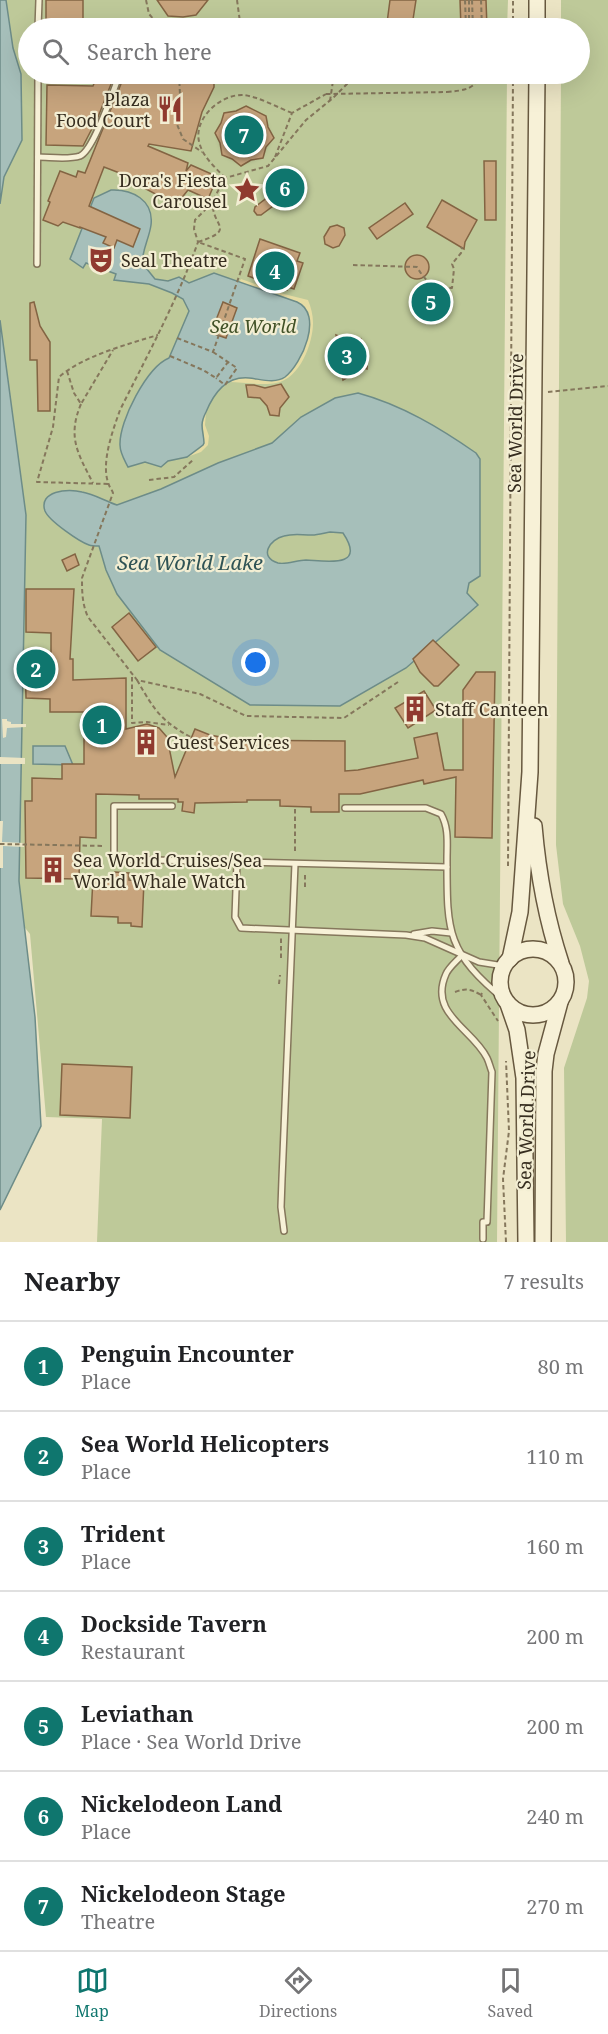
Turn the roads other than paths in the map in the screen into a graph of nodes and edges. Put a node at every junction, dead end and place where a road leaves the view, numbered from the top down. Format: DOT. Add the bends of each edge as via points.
graph roads {
  1 [pos="39,0"];
  2 [pos="537,0"];
  3 [pos="38,18"];
  4 [pos="537,18"];
  5 [pos="38,84"];
  6 [pos="116,84"];
  7 [pos="537,84"];
  8 [pos="38,158"];
  9 [pos="37,264"];
  10 [pos="530,772"];
  11 [pos="172,806"];
  12 [pos="345,808"];
  13 [pos="237,862"];
  14 [pos="295,864"];
  15 [pos="447,867"];
  16 [pos="293,931"];
  17 [pos="451,933"];
  18 [pos="406,935"];
  19 [pos="461,956"];
  20 [pos="507,962"];
  21 [pos="561,963"];
  22 [pos="560,1002"];
  23 [pos="507,1003"];
  24 [pos="284,1231"];
  25 [pos="483,1239"];
  26 [pos="526,1242"];
  27 [pos="543,1242"];
  1 -- 3 [label="lane"];
  2 -- 4 [label="street"];
  5 -- 8 [label="lane"];
  6 -- 8 [label="lane" via="93,141 82,155"];
  7 -- 10 [label="street, Sea World Drive"];
  8 -- 9 [label="lane"];
  10 -- 20 [label="street, Sea World Drive" via="520,912"];
  10 -- 21 [label="street, Sea World Drive" via="540,884"];
  11 -- 13 [label="lane" via="114,806 114,859"];
  12 -- 15 [label="lane" via="426,808 441,814 447,829"];
  13 -- 14 [label="lane"];
  13 -- 16 [label="lane" via="235,917 241,928"];
  14 -- 15 [label="lane"];
  14 -- 16 [label="lane"];
  15 -- 17 [label="lane" via="446,903"];
  16 -- 18 [label="lane"];
  16 -- 24 [label="lane" via="281,1208"];
  17 -- 18 [label="lane"];
  17 -- 19 [label="lane"];
  18 -- 19 [label="lane" via="425,938"];
  19 -- 20 [label="lane" via="479,962"];
  19 -- 23 [label="lane"];
  19 -- 25 [label="lane" via="447,973 442,999 446,1010 487,1057 492,1071 487,1222 483,1222"];
  20 -- 21 [label="street" via="527,949 537,949"];
  20 -- 23 [label="street" via="500,984"];
  21 -- 22 [label="street" via="567,982"];
  22 -- 23 [label="street" via="543,1014 533,1015 523,1014"];
  22 -- 27 [label="street, Sea World Drive" via="544,1071"];
  23 -- 26 [label="street, Sea World Drive" via="517,1030 524,1078"];
}
